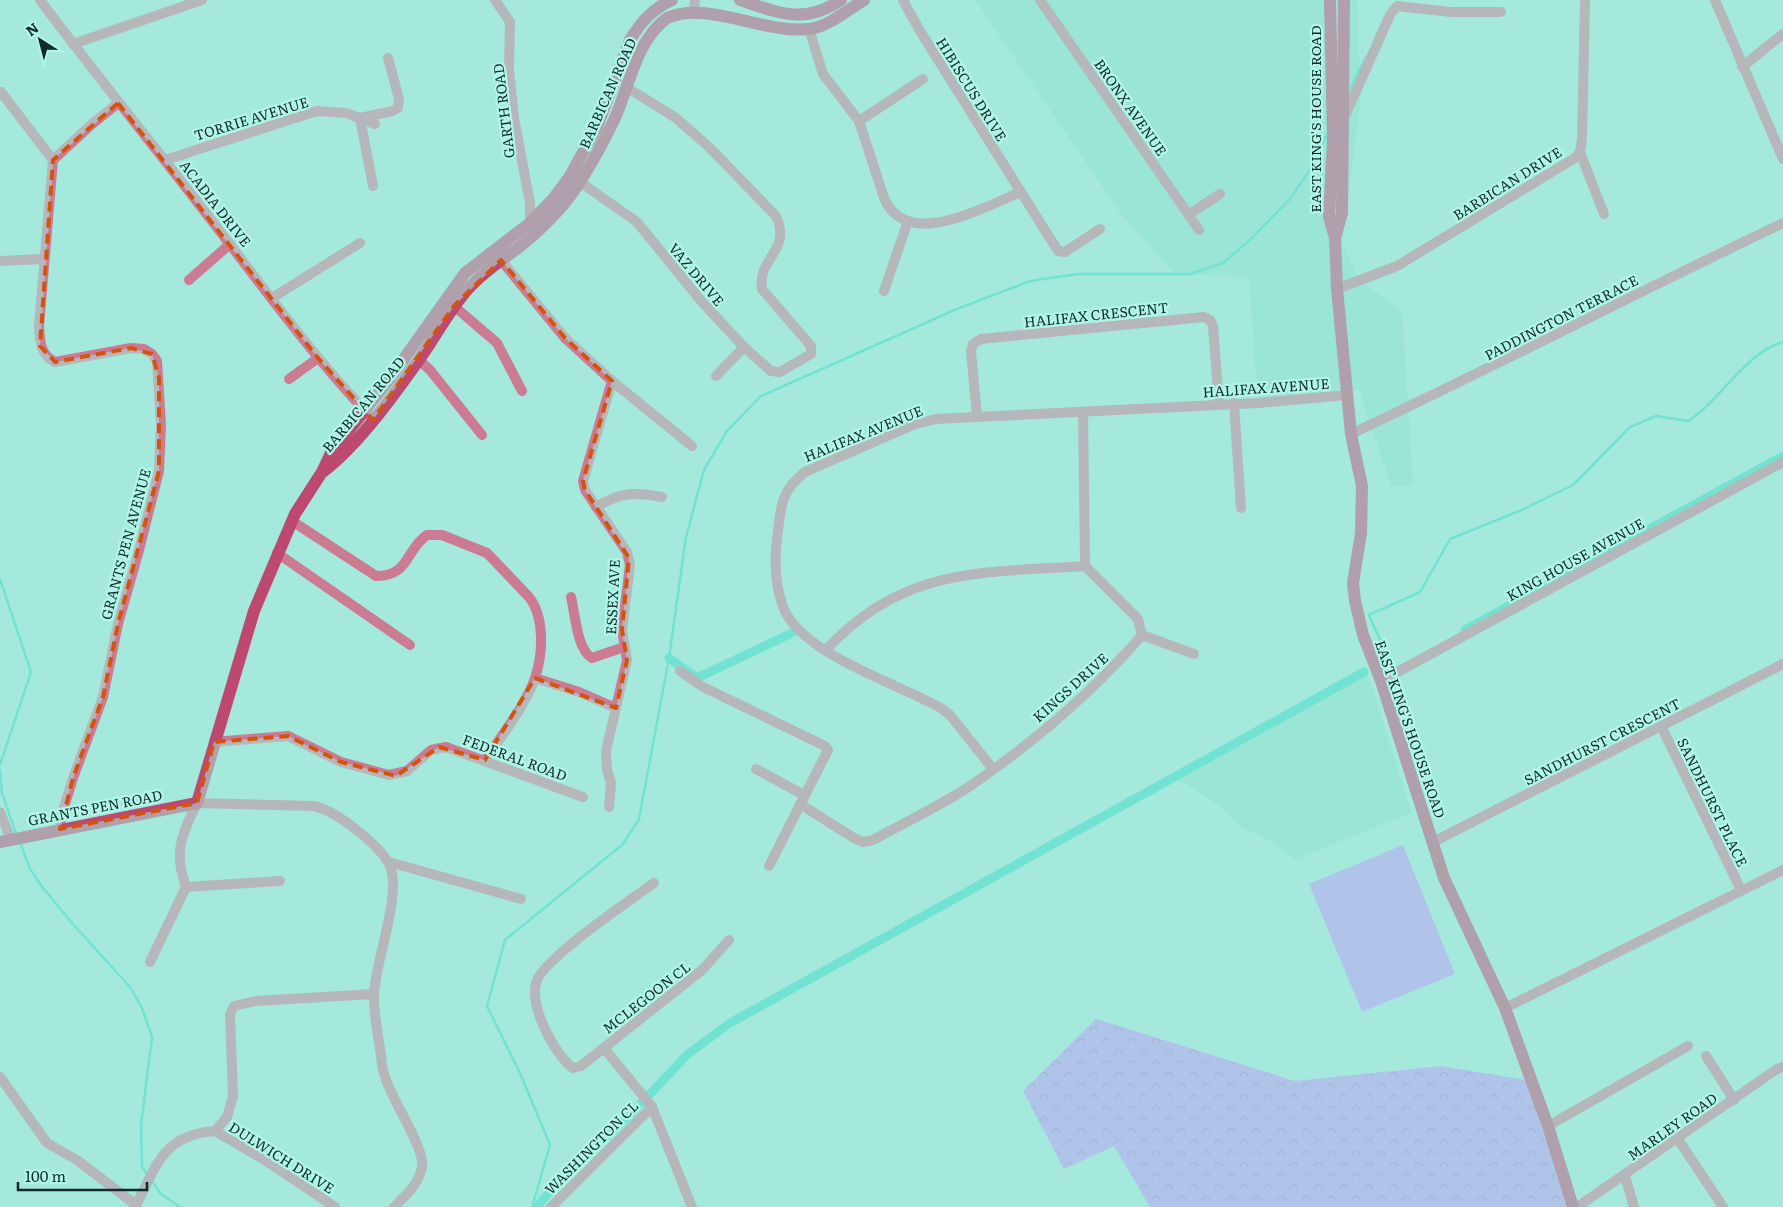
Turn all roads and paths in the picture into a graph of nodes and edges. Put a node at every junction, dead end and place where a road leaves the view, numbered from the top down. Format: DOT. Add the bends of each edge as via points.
graph roads {
  1 [pos="40,0"];
  2 [pos="202,0"];
  3 [pos="495,0"];
  4 [pos="672,0"];
  5 [pos="740,0"];
  6 [pos="841,0"];
  7 [pos="864,0"];
  8 [pos="903,0"];
  9 [pos="1040,0"];
  10 [pos="1330,0"];
  11 [pos="1344,0"];
  12 [pos="1585,0"];
  13 [pos="1714,0"];
  14 [pos="695,4"];
  15 [pos="1501,12"];
  16 [pos="809,30"];
  17 [pos="1783,34"];
  18 [pos="73,44"];
  19 [pos="388,58"];
  20 [pos="1742,66"];
  21 [pos="923,79"];
  22 [pos="626,87"];
  23 [pos="1,92"];
  24 [pos="118,103"];
  25 [pos="1344,117"];
  26 [pos="360,118"];
  27 [pos="859,121"];
  28 [pos="375,124"];
  29 [pos="1580,152"];
  30 [pos="1783,159"];
  31 [pos="53,160"];
  32 [pos="165,160"];
  33 [pos="580,182"];
  34 [pos="373,186"];
  35 [pos="1021,192"];
  36 [pos="1220,194"];
  37 [pos="1604,214"];
  38 [pos="1188,215"];
  39 [pos="908,221"];
  40 [pos="530,222"];
  41 [pos="1783,223"];
  42 [pos="1100,229"];
  43 [pos="1199,230"];
  44 [pos="1336,238"];
  45 [pos="360,243"];
  46 [pos="230,244"];
  47 [pos="44,259"];
  48 [pos="500,260"];
  49 [pos="0,261"];
  50 [pos="189,280"];
  51 [pos="1338,288"];
  52 [pos="884,292"];
  53 [pos="272,298"];
  54 [pos="454,306"];
  55 [pos="744,347"];
  56 [pos="318,358"];
  57 [pos="419,360"];
  58 [pos="716,376"];
  59 [pos="289,380"];
  60 [pos="612,381"];
  61 [pos="522,391"];
  62 [pos="1347,395"];
  63 [pos="1234,403"];
  64 [pos="1219,404"];
  65 [pos="1083,412"];
  66 [pos="369,415"];
  67 [pos="977,416"];
  68 [pos="482,434"];
  69 [pos="1351,434"];
  70 [pos="692,446"];
  71 [pos="1783,462"];
  72 [pos="662,497"];
  73 [pos="596,507"];
  74 [pos="1241,508"];
  75 [pos="292,521"];
  76 [pos="278,554"];
  77 [pos="1084,566"];
  78 [pos="572,597"];
  79 [pos="1142,634"];
  80 [pos="410,645"];
  81 [pos="624,648"];
  82 [pos="826,650"];
  83 [pos="1194,654"];
  84 [pos="1783,664"];
  85 [pos="680,671"];
  86 [pos="535,678"];
  87 [pos="1381,681"];
  88 [pos="616,708"];
  89 [pos="1662,726"];
  90 [pos="214,742"];
  91 [pos="485,760"];
  92 [pos="756,768"];
  93 [pos="993,769"];
  94 [pos="584,797"];
  95 [pos="802,799"];
  96 [pos="197,803"];
  97 [pos="609,807"];
  98 [pos="0,812"];
  99 [pos="60,829"];
  100 [pos="6,841"];
  101 [pos="1433,842"];
  102 [pos="389,862"];
  103 [pos="769,866"];
  104 [pos="1783,870"];
  105 [pos="280,881"];
  106 [pos="654,883"];
  107 [pos="186,887"];
  108 [pos="1741,890"];
  109 [pos="521,899"];
  110 [pos="730,940"];
  111 [pos="150,962"];
  112 [pos="374,994"];
  113 [pos="1505,1008"];
  114 [pos="1688,1046"];
  115 [pos="604,1048"];
  116 [pos="1706,1056"];
  117 [pos="1783,1067"];
  118 [pos="0,1077"];
  119 [pos="1734,1100"];
  120 [pos="652,1107"];
  121 [pos="1548,1126"];
  122 [pos="215,1131"];
  123 [pos="1678,1139"];
  124 [pos="1625,1176"];
  125 [pos="135,1206"];
  126 [pos="335,1207"];
  127 [pos="394,1207"];
  128 [pos="551,1207"];
  129 [pos="692,1207"];
  130 [pos="1573,1207"];
  131 [pos="1577,1207"];
  132 [pos="1634,1207"];
  133 [pos="1723,1207"];
  1 -- 18 [label="street, ACADIA DRIVE"];
  2 -- 18 [label="street"];
  3 -- 40 [label="street, GARTH ROAD" via="510,22 509,70"];
  4 -- 40 [label="main road, BARBICAN ROAD" via="648,15 630,40 587,148 553,200"];
  5 -- 6 [label="main road" via="774,12 803,16"];
  7 -- 16 [label="main road"];
  8 -- 35 [label="street, HIBISCUS DRIVE"];
  9 -- 38 [label="street, BRONX AVENUE"];
  10 -- 44 [label="main road, EAST KING'S HOUSE ROAD" via="1333,140 1329,217"];
  11 -- 25 [label="main road, EAST KING'S HOUSE ROAD"];
  12 -- 29 [label="street, BARBICAN DRIVE"];
  13 -- 20 [label="street"];
  14 -- 16 [label="main road, BARBICAN ROAD" via="790,29"];
  14 -- 22 [label="main road, BARBICAN ROAD" via="654,28"];
  15 -- 25 [label="street" via="1451,12 1397,6"];
  16 -- 27 [label="street" via="823,74"];
  17 -- 20 [label="street"];
  18 -- 24 [label="street, ACADIA DRIVE"];
  19 -- 26 [label="street" via="399,98 398,108"];
  20 -- 30 [label="street"];
  21 -- 27 [label="street"];
  22 -- 33 [label="main road, BARBICAN ROAD" via="604,139"];
  22 -- 55 [label="street, VAZ DRIVE" via="676,118 776,216 781,239 761,280 762,289 812,348 811,354 780,372 771,371"];
  23 -- 31 [label="street"];
  24 -- 31 [label="street"];
  24 -- 32 [label="street, ACADIA DRIVE"];
  25 -- 44 [label="main road, EAST KING'S HOUSE ROAD" via="1342,213"];
  26 -- 28 [label="street, TORRIE AVENUE"];
  26 -- 32 [label="street, TORRIE AVENUE" via="331,111 317,112"];
  26 -- 34 [label="street"];
  27 -- 39 [label="street" via="888,207"];
  29 -- 37 [label="street"];
  29 -- 51 [label="street, BARBICAN DRIVE" via="1569,163 1397,266"];
  31 -- 47 [label="street, GRANTS PEN AVENUE"];
  32 -- 46 [label="street, ACADIA DRIVE"];
  33 -- 48 [label="main road, BARBICAN ROAD" via="540,229"];
  33 -- 55 [label="street, VAZ DRIVE" via="637,222 702,302"];
  35 -- 39 [label="street" via="944,223 926,225"];
  35 -- 42 [label="street, HIBISCUS DRIVE" via="1058,251 1065,252"];
  36 -- 38 [label="street"];
  38 -- 43 [label="street, BRONX AVENUE"];
  39 -- 52 [label="street"];
  40 -- 66 [label="main road, BARBICAN ROAD" via="465,273"];
  41 -- 69 [label="street, PADDINGTON TERRACE" via="1543,339 1478,375"];
  44 -- 51 [label="main road, EAST KING'S HOUSE ROAD"];
  45 -- 53 [label="street"];
  46 -- 50 [label="street"];
  46 -- 53 [label="street, ACADIA DRIVE"];
  47 -- 49 [label="street"];
  47 -- 99 [label="street, GRANTS PEN AVENUE" via="38,326 40,346 45,355 55,362 131,348 144,349 157,361 161,426 159,471 118,624 103,697 73,778"];
  48 -- 54 [label="main road, BARBICAN ROAD" via="482,274"];
  48 -- 60 [label="street" via="565,338"];
  51 -- 62 [label="main road, EAST KING'S HOUSE ROAD"];
  53 -- 56 [label="street, ACADIA DRIVE"];
  54 -- 57 [label="main road, BARBICAN ROAD"];
  54 -- 61 [label="street" via="497,343"];
  55 -- 58 [label="street"];
  56 -- 59 [label="street"];
  56 -- 66 [label="street, ACADIA DRIVE"];
  57 -- 66 [label="main road, BARBICAN ROAD"];
  57 -- 68 [label="street"];
  60 -- 70 [label="street"];
  60 -- 73 [label="street, ESSEX AVE" via="583,481 584,490"];
  62 -- 63 [label="street, HALIFAX AVENUE"];
  62 -- 69 [label="main road, EAST KING'S HOUSE ROAD"];
  63 -- 64 [label="street, HALIFAX AVENUE"];
  63 -- 74 [label="street"];
  64 -- 65 [label="street, HALIFAX AVENUE"];
  64 -- 67 [label="street, HALIFAX CRESCENT" via="1213,326 1204,317 981,339 971,351"];
  65 -- 67 [label="street, HALIFAX AVENUE"];
  65 -- 77 [label="street"];
  66 -- 75 [label="main road, BARBICAN ROAD" via="342,458 322,472"];
  67 -- 82 [label="street, HALIFAX AVENUE" via="935,419 913,425 804,472 792,482 782,500 774,565 779,591 784,608 795,625"];
  69 -- 87 [label="main road, EAST KING'S HOUSE ROAD" via="1362,486 1361,533 1353,583 1363,635"];
  71 -- 87 [label="street, KING HOUSE AVENUE"];
  72 -- 73 [label="street" via="618,495"];
  73 -- 81 [label="street, ESSEX AVE" via="629,558 622,630"];
  75 -- 76 [label="main road, BARBICAN ROAD"];
  75 -- 86 [label="street" via="376,576 395,573 427,535 442,535 487,553 535,604 541,625"];
  76 -- 80 [label="street"];
  76 -- 90 [label="main road, BARBICAN ROAD" via="254,611"];
  77 -- 79 [label="street" via="1138,619"];
  77 -- 82 [label="street" via="965,574 935,580 901,592 874,607"];
  78 -- 81 [label="street" via="586,654 592,658"];
  79 -- 83 [label="street"];
  79 -- 93 [label="street, KINGS DRIVE" via="1112,669 1071,708"];
  81 -- 88 [label="street, ESSEX AVE" via="627,660"];
  82 -- 93 [label="street, HALIFAX AVENUE" via="838,659 942,708"];
  84 -- 89 [label="street, SANDHURST CRESCENT"];
  85 -- 95 [label="street" via="703,687 825,746 828,750 826,757"];
  86 -- 88 [label="street"];
  86 -- 91 [label="street"];
  87 -- 101 [label="main road, EAST KING'S HOUSE ROAD"];
  88 -- 97 [label="street, ESSEX AVE" via="606,752 611,783"];
  89 -- 101 [label="street, SANDHURST CRESCENT"];
  89 -- 108 [label="street, SANDHURST PLACE"];
  90 -- 91 [label="street, FEDERAL ROAD" via="288,736 341,762 390,776 402,774 438,747"];
  90 -- 96 [label="main road, BARBICAN ROAD"];
  91 -- 94 [label="street, FEDERAL ROAD"];
  92 -- 95 [label="street, KINGS DRIVE"];
  93 -- 95 [label="street, KINGS DRIVE" via="941,802 873,840 863,842"];
  95 -- 103 [label="street"];
  96 -- 99 [label="main road, GRANTS PEN ROAD"];
  96 -- 102 [label="street" via="322,807 363,836"];
  96 -- 107 [label="street" via="178,850"];
  98 -- 100 [label="street"];
  99 -- 100 [label="main road, GRANTS PEN ROAD"];
  101 -- 113 [label="main road, EAST KING'S HOUSE ROAD" via="1444,878"];
  102 -- 109 [label="street"];
  102 -- 112 [label="street" via="393,883"];
  104 -- 108 [label="street"];
  105 -- 107 [label="street"];
  106 -- 115 [label="street, MCLEGOON CL" via="549,962 536,982 535,1001 541,1021 566,1062 573,1068 581,1066"];
  107 -- 111 [label="street"];
  108 -- 113 [label="street"];
  110 -- 115 [label="street, MCLEGOON CL" via="702,970"];
  112 -- 122 [label="street" via="234,1006 230,1014 234,1096 227,1117"];
  112 -- 127 [label="street" via="383,1073 422,1162 416,1184"];
  113 -- 121 [label="main road, EAST KING'S HOUSE ROAD"];
  114 -- 121 [label="street"];
  115 -- 120 [label="street"];
  116 -- 119 [label="street"];
  117 -- 119 [label="street, MARLEY ROAD"];
  118 -- 125 [label="street" via="47,1143 77,1160"];
  119 -- 123 [label="street, MARLEY ROAD"];
  120 -- 128 [label="street, WASHINGTON CL"];
  120 -- 129 [label="street"];
  121 -- 130 [label="main road, EAST KING'S HOUSE ROAD"];
  122 -- 125 [label="street" via="195,1132 164,1153"];
  122 -- 126 [label="street, DULWICH DRIVE"];
  123 -- 124 [label="street, MARLEY ROAD"];
  123 -- 133 [label="street"];
  124 -- 131 [label="street, MARLEY ROAD"];
  124 -- 132 [label="street"];
}
